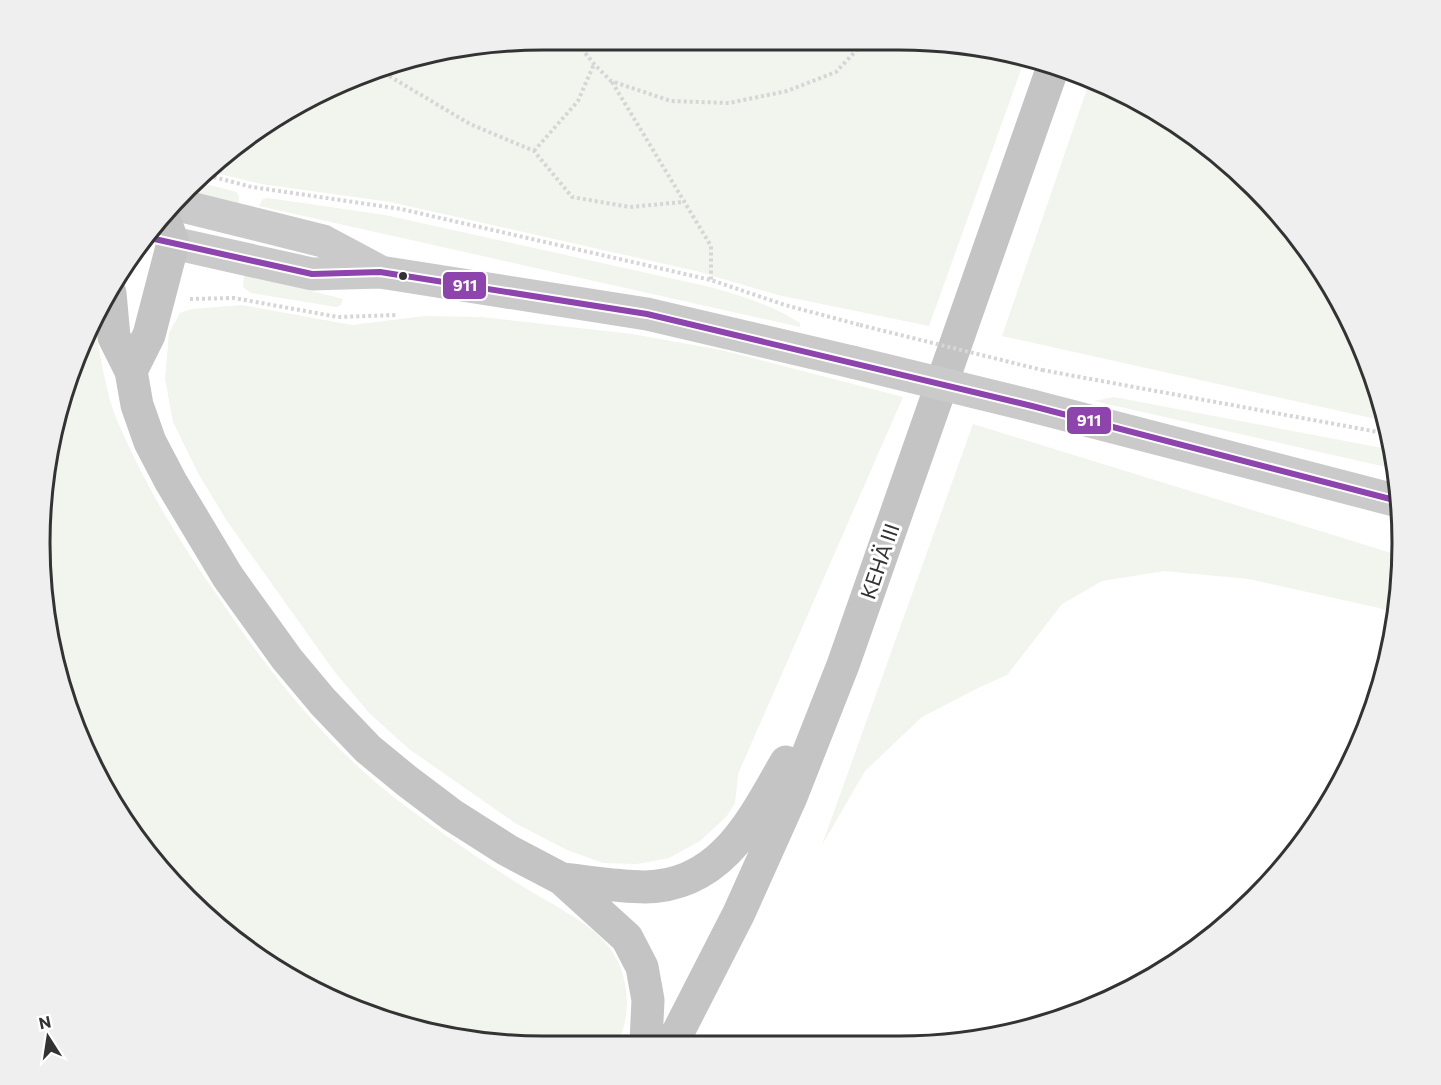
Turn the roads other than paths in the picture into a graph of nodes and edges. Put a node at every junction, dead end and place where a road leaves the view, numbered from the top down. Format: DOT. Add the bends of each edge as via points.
graph roads {
  1 [pos="1051,74"];
  2 [pos="182,206"];
  3 [pos="168,230"];
  4 [pos="380,272"];
  5 [pos="111,305"];
  6 [pos="130,371"];
  7 [pos="1389,499"];
  8 [pos="843,665"];
  9 [pos="562,879"];
  10 [pos="646,1036"];
  11 [pos="676,1036"];
  1 -- 8 [label="highway, KEHÄ III"];
  2 -- 4 [label="main road" via="323,241"];
  3 -- 4 [label="main road" via="312,274"];
  3 -- 6 [label="highway" via="148,335"];
  4 -- 7 [label="main road, bridge" via="647,314 1032,406"];
  5 -- 6 [label="highway" via="114,337"];
  6 -- 9 [label="highway" via="150,442 171,482 228,577 323,702 368,749 443,808 507,850"];
  8 -- 9 [label="highway" via="737,843 702,872 673,884 645,887"];
  8 -- 11 [label="highway, KEHÄ III" via="791,797"];
  9 -- 10 [label="highway" via="627,938 642,967 648,1000"];
}
